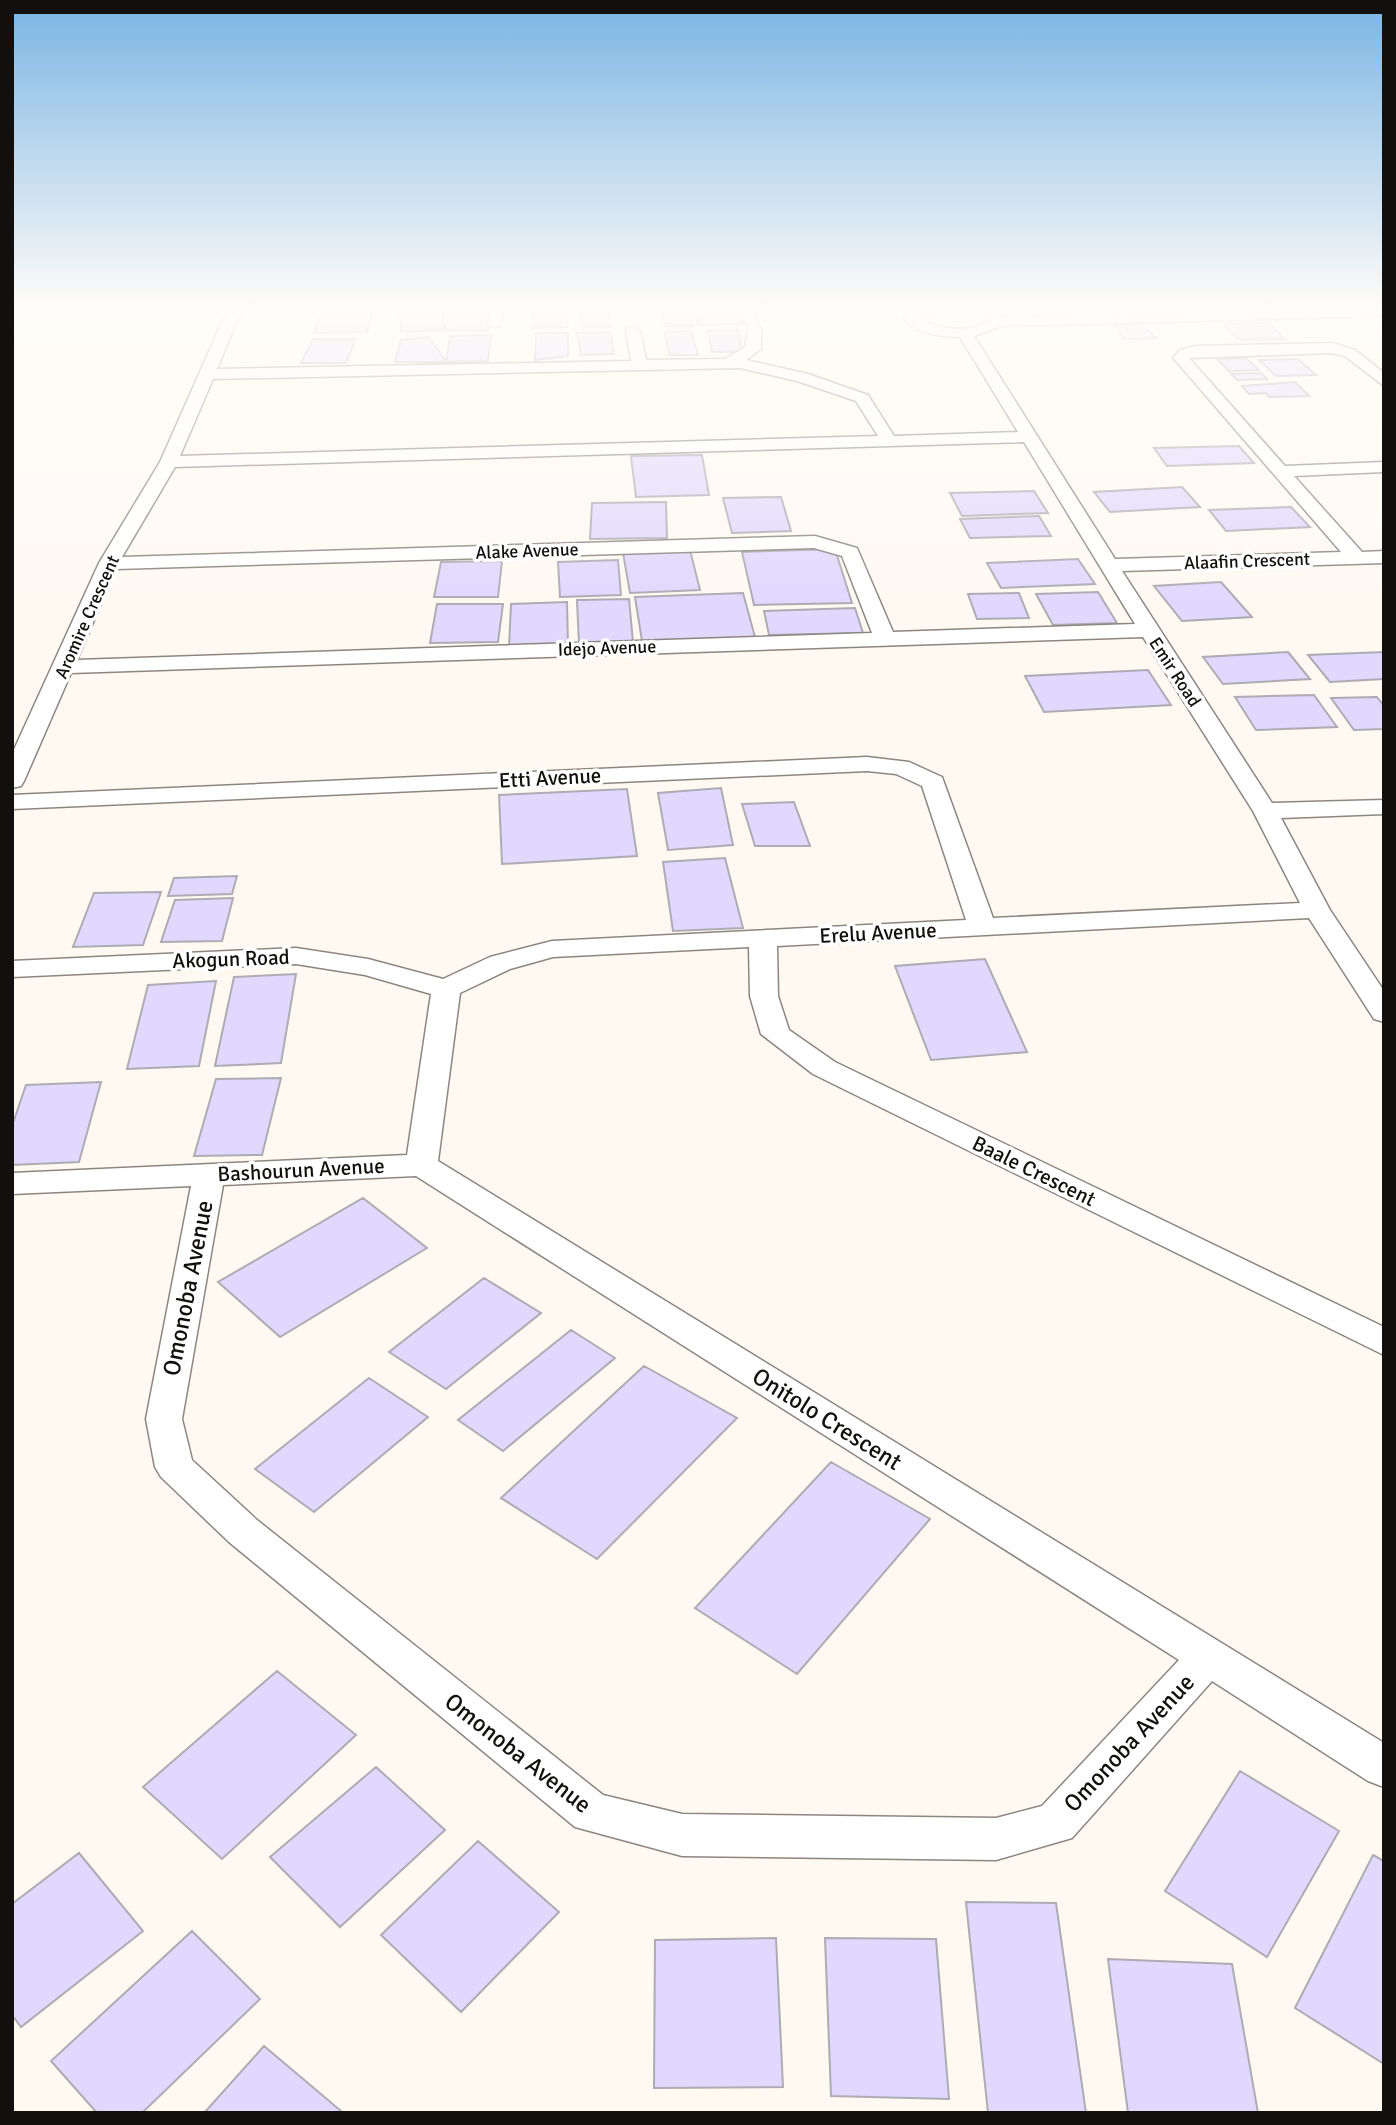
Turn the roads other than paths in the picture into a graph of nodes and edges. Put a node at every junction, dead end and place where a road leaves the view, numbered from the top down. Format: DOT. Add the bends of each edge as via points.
graph roads {
  1 [pos="194,403"];
  2 [pos="866,403"];
  3 [pos="1009,403"];
  4 [pos="1222,403"];
  5 [pos="1031,438"];
  6 [pos="889,441"];
  7 [pos="169,462"];
  8 [pos="1384,467"];
  9 [pos="1283,471"];
  10 [pos="1384,556"];
  11 [pos="1356,557"];
  12 [pos="108,563"];
  13 [pos="1110,565"];
  14 [pos="1149,630"];
  15 [pos="886,638"];
  16 [pos="65,667"];
  17 [pos="12,780"];
  18 [pos="12,802"];
  19 [pos="1384,807"];
  20 [pos="1265,811"];
  21 [pos="1317,910"];
  22 [pos="982,926"];
  23 [pos="763,939"];
  24 [pos="12,969"];
  25 [pos="446,989"];
  26 [pos="1384,1013"];
  27 [pos="422,1165"];
  28 [pos="209,1175"];
  29 [pos="12,1184"];
  30 [pos="1384,1342"];
  31 [pos="1207,1658"];
  32 [pos="1384,1767"];
  1 -- 7 [label="street, Aromire Crescent"];
  2 -- 6 [label="street"];
  3 -- 5 [label="street, Emir Road"];
  4 -- 9 [label="street"];
  5 -- 6 [label="street"];
  5 -- 13 [label="street, Emir Road"];
  6 -- 7 [label="street"];
  7 -- 12 [label="street, Aromire Crescent"];
  8 -- 9 [label="street"];
  9 -- 11 [label="street"];
  10 -- 11 [label="street, Alaafin Crescent"];
  11 -- 13 [label="street, Alaafin Crescent"];
  12 -- 15 [label="street, Alake Avenue" via="815,542 850,552"];
  12 -- 16 [label="street, Aromire Crescent"];
  13 -- 14 [label="street, Emir Road"];
  14 -- 15 [label="street, Idejo Avenue"];
  14 -- 20 [label="street, Emir Road"];
  15 -- 16 [label="street, Idejo Avenue"];
  16 -- 17 [label="street, Aromire Crescent"];
  18 -- 22 [label="street, Etti Avenue" via="854,765 901,767 933,782"];
  19 -- 20 [label="street"];
  20 -- 21 [label="street, Emir Road"];
  21 -- 22 [label="street, Erelu Avenue"];
  21 -- 26 [label="street, Emir Road"];
  22 -- 23 [label="street, Erelu Avenue"];
  23 -- 25 [label="street, Erelu Avenue" via="552,950 500,963"];
  23 -- 30 [label="street, Baale Crescent" via="764,996 776,1034 824,1068"];
  24 -- 25 [label="street, Akogun Road" via="296,956 368,967"];
  25 -- 27 [label="street"];
  27 -- 28 [label="street, Bashourun Avenue"];
  27 -- 31 [label="street, Onitolo Crescent"];
  28 -- 29 [label="street, Bashourun Avenue"];
  28 -- 31 [label="street, Omonoba Avenue" via="164,1419 174,1467 243,1531 590,1813 681,1835 996,1839 1056,1823"];
  31 -- 32 [label="street, Onitolo Crescent"];
}
